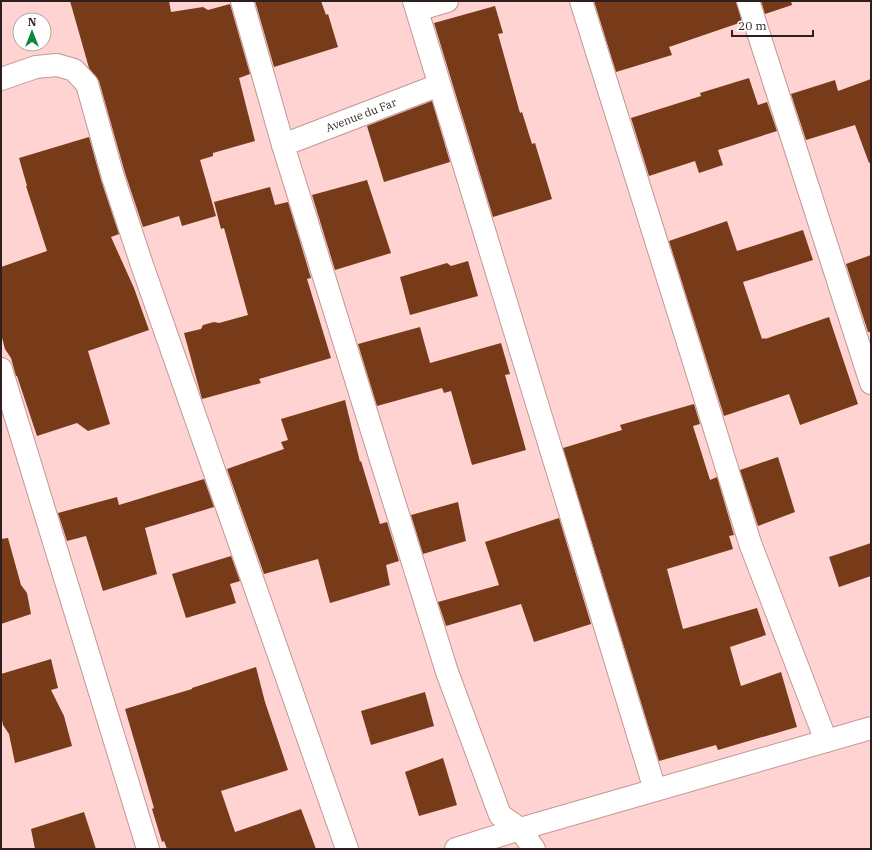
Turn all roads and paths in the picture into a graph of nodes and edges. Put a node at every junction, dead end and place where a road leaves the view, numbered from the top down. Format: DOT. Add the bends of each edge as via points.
graph roads {
  1 [pos="242,1"];
  2 [pos="448,1"];
  3 [pos="581,1"];
  4 [pos="748,1"];
  5 [pos="416,6"];
  6 [pos="1,79"];
  7 [pos="439,85"];
  8 [pos="283,145"];
  9 [pos="1,369"];
  10 [pos="871,383"];
  11 [pos="871,728"];
  12 [pos="826,741"];
  13 [pos="655,790"];
  14 [pos="520,829"];
  15 [pos="148,849"];
  16 [pos="347,849"];
  17 [pos="456,849"];
  18 [pos="534,849"];
  1 -- 8 [label="street"];
  2 -- 5 [label="street"];
  3 -- 12 [label="street" via="750,543"];
  4 -- 10 [label="street"];
  5 -- 7 [label="street"];
  6 -- 16 [label="street" via="36,67 57,65 74,70 87,84 113,177 142,265"];
  7 -- 8 [label="street, Avenue du Far"];
  7 -- 13 [label="street"];
  8 -- 14 [label="street" via="447,672 500,815"];
  9 -- 15 [label="street"];
  11 -- 12 [label="street"];
  12 -- 13 [label="street"];
  13 -- 14 [label="street"];
  14 -- 17 [label="street"];
  14 -- 18 [label="street"];
}
